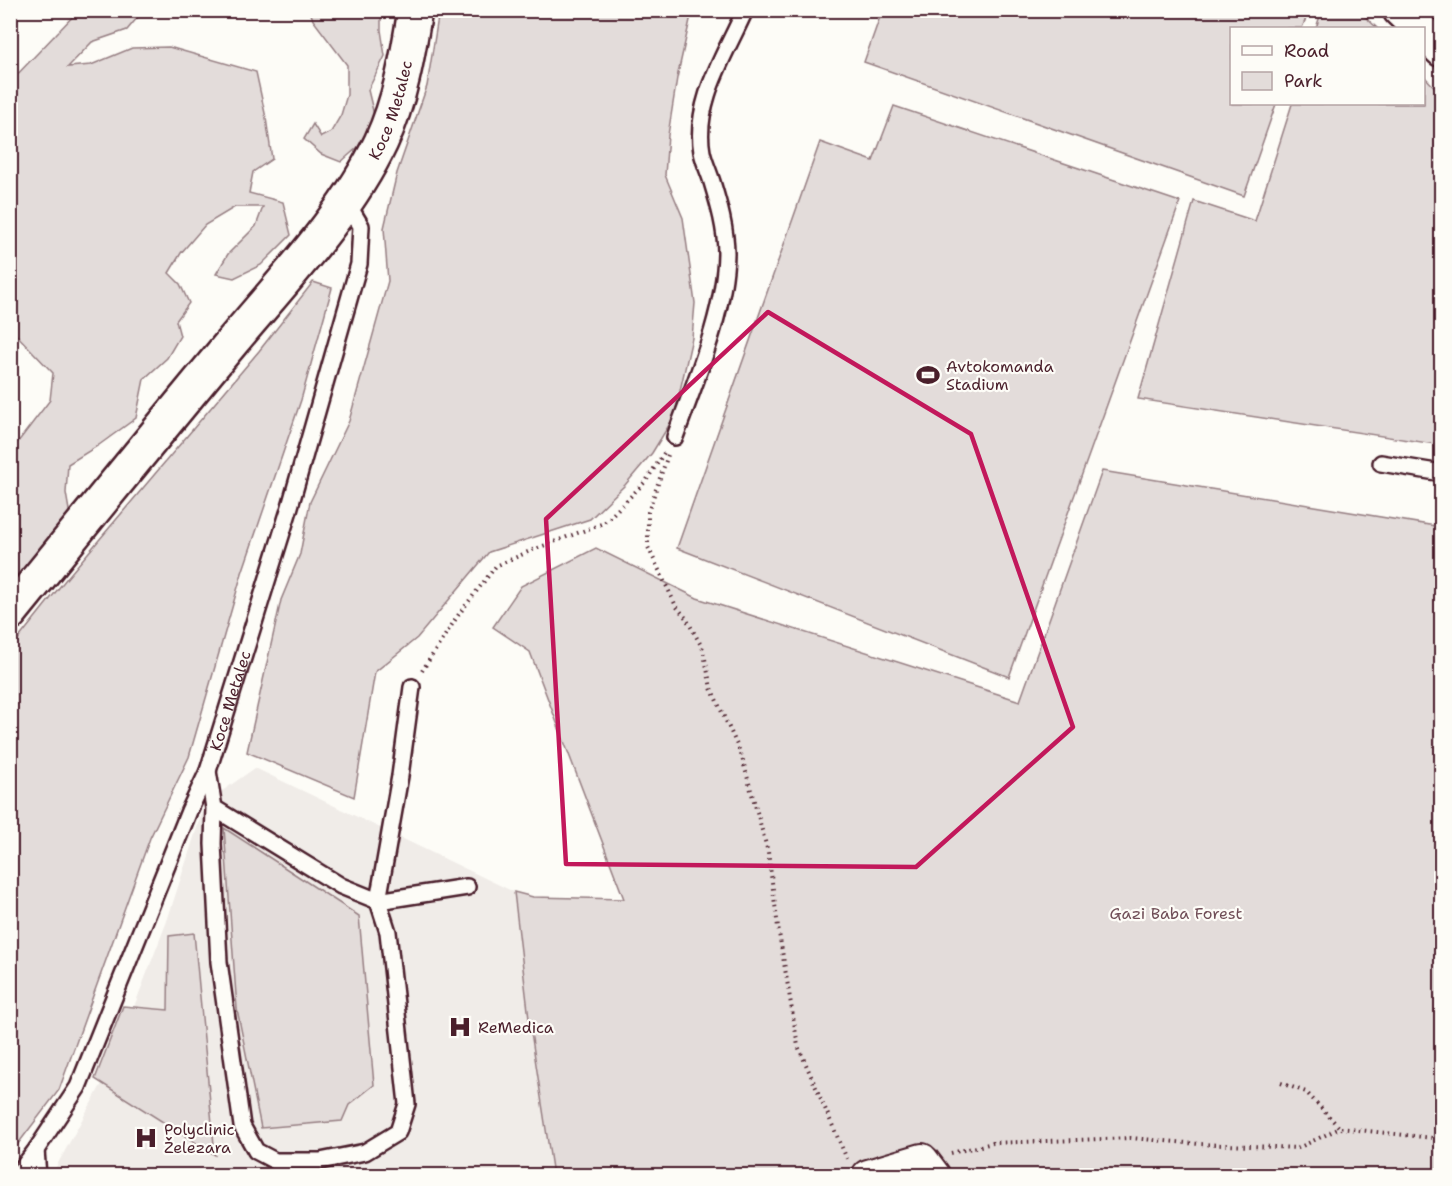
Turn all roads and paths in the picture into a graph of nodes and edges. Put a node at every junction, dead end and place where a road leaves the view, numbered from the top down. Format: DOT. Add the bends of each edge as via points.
graph roads {
  1 [pos="415,10"];
  2 [pos="745,10"];
  3 [pos="1425,34"];
  4 [pos="1442,50"];
  5 [pos="346,201"];
  6 [pos="675,437"];
  7 [pos="1381,463"];
  8 [pos="1442,473"];
  9 [pos="10,613"];
  10 [pos="412,687"];
  11 [pos="208,771"];
  12 [pos="214,808"];
  13 [pos="467,887"];
  14 [pos="378,901"];
  15 [pos="1281,1083"];
  16 [pos="1340,1128"];
  17 [pos="1442,1138"];
  18 [pos="36,1150"];
  19 [pos="928,1168"];
  20 [pos="857,1172"];
  21 [pos="16,1176"];
  22 [pos="38,1176"];
  1 -- 5 [label="street, Koce Metalec" via="394,110 380,143"];
  2 -- 6 [label="lane" via="712,81 699,128 702,154 723,219 726,253 721,296"];
  3 -- 4 [label="street"];
  5 -- 9 [label="street, Koce Metalec"];
  5 -- 11 [label="lane, Koce Metalec" via="361,226 359,264 289,510"];
  6 -- 10 [label="path" via="646,481 604,523 496,566 459,614"];
  6 -- 20 [label="path" via="648,512 648,547 676,606 703,649 711,688 741,754 768,852 798,1046 847,1160"];
  7 -- 8 [label="lane"];
  10 -- 14 [label="lane"];
  11 -- 12 [label="lane"];
  11 -- 18 [label="lane, Koce Metalec" via="78,1087"];
  12 -- 14 [label="lane" via="340,886"];
  12 -- 14 [label="lane" via="219,962 242,1126 256,1151 275,1161 320,1161 365,1152 398,1132 407,1104 388,932"];
  13 -- 14 [label="lane"];
  15 -- 16 [label="path" via="1306,1092"];
  16 -- 17 [label="path"];
  16 -- 19 [label="path" via="1298,1148 1131,1138 993,1143"];
  18 -- 21 [label="lane, Koce Metalec"];
  18 -- 22 [label="lane"];
  19 -- 20 [label="street"];
}
